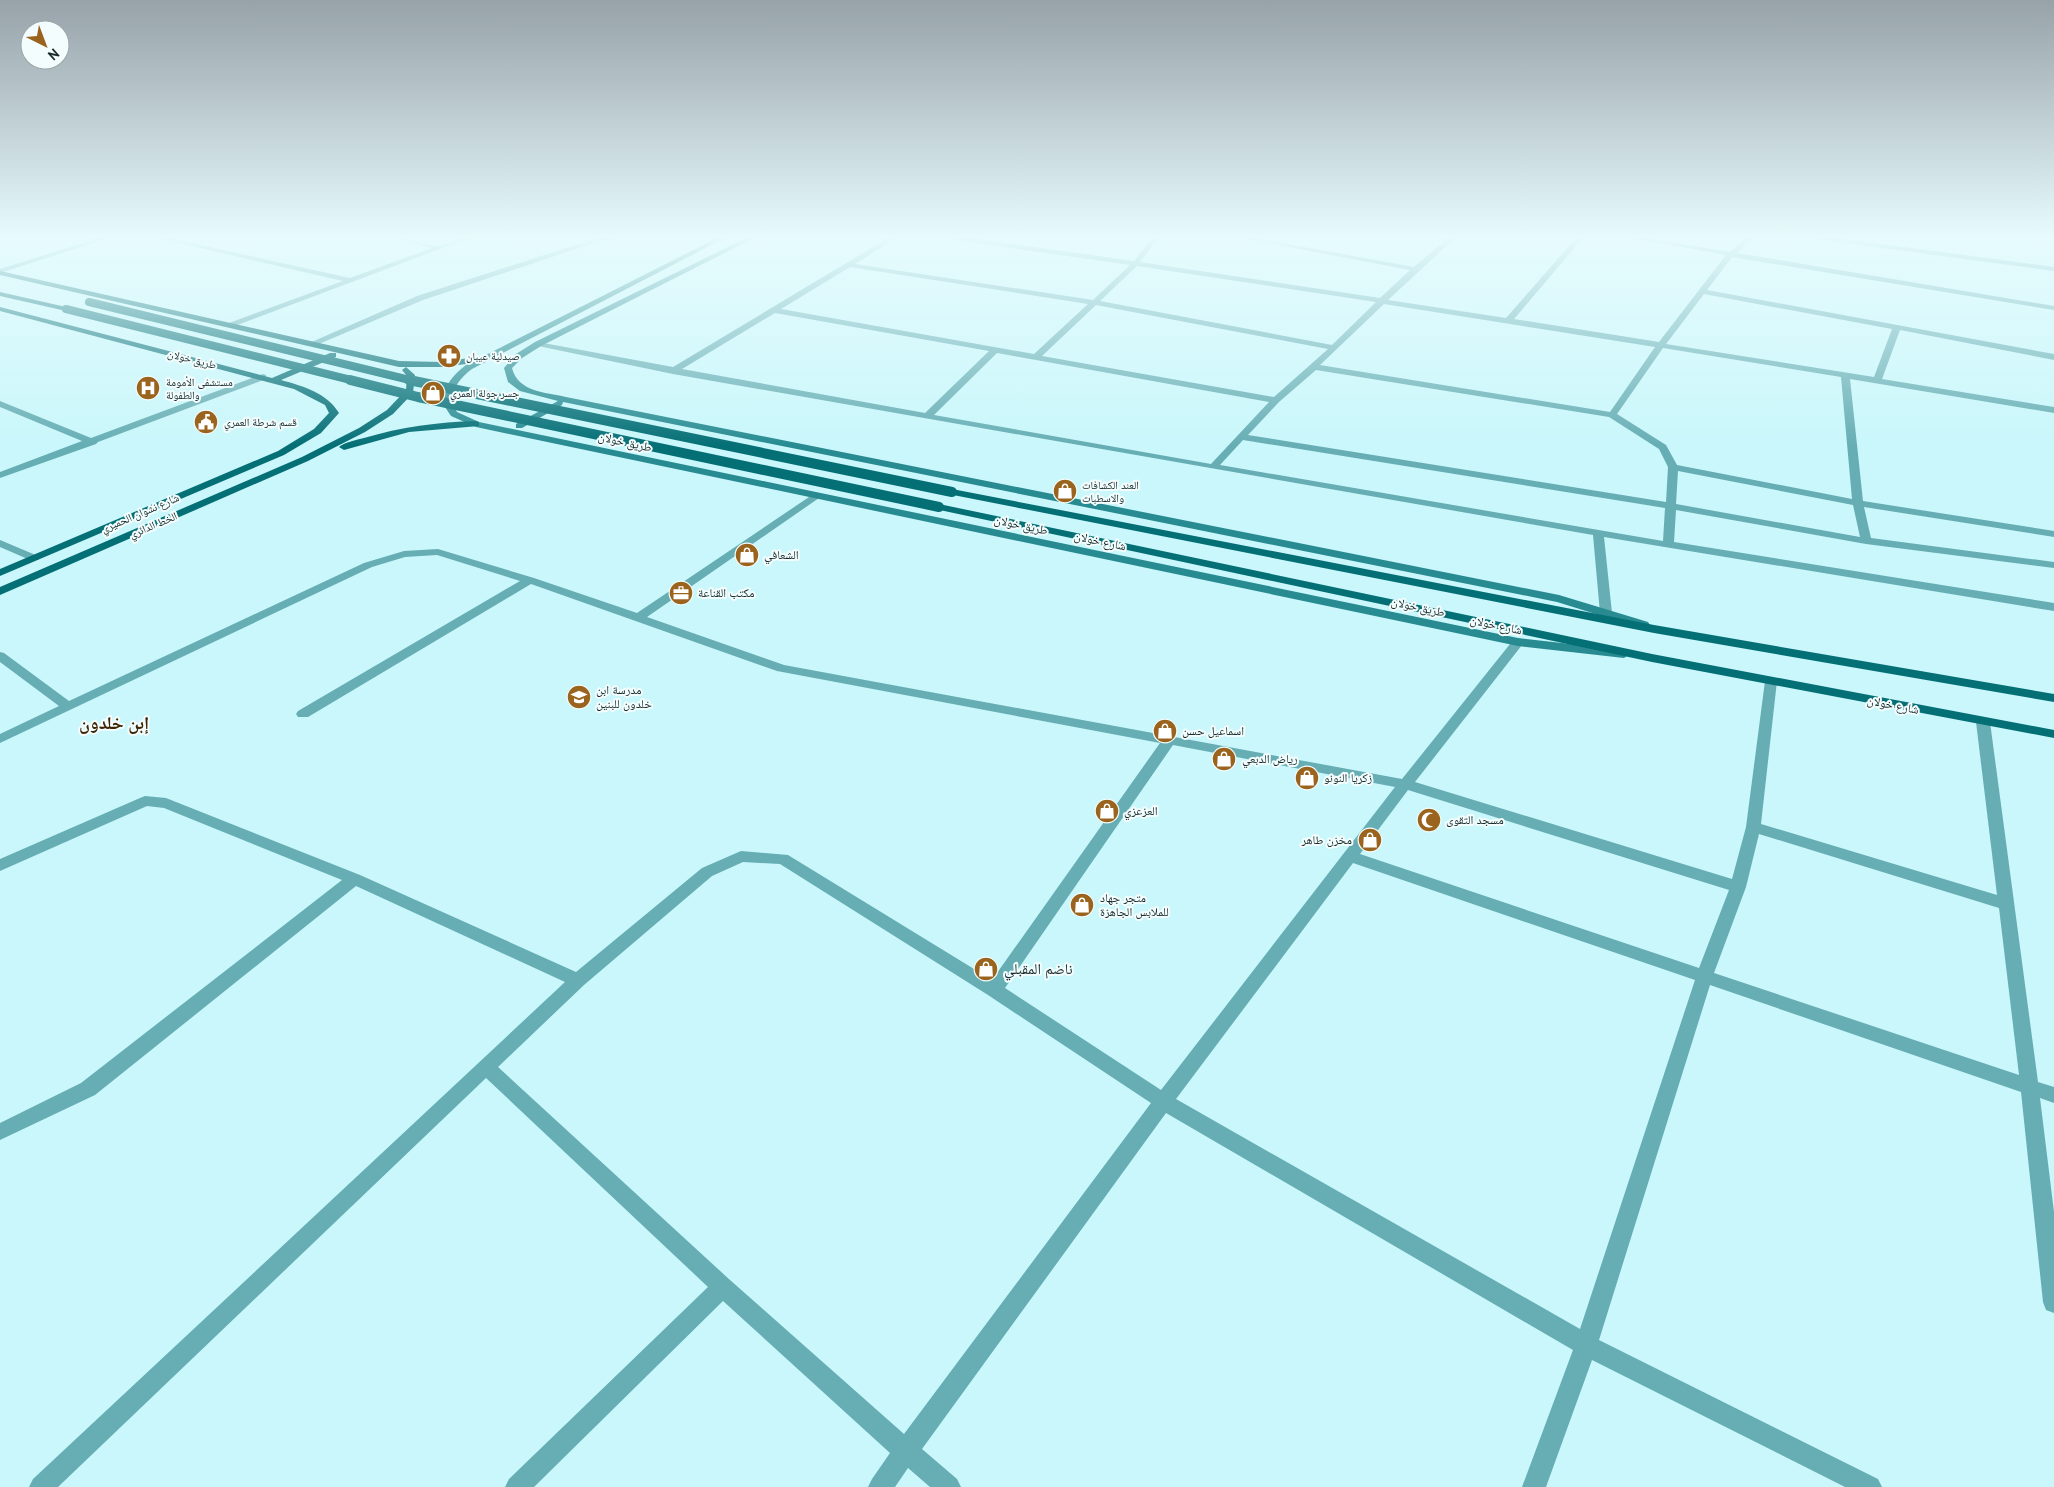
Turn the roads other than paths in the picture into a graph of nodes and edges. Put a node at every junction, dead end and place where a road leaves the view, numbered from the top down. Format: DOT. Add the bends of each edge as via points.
graph roads {
  1 [pos="59,307"];
  2 [pos="111,307"];
  3 [pos="155,307"];
  4 [pos="280,307"];
  5 [pos="398,307"];
  6 [pos="583,307"];
  7 [pos="610,307"];
  8 [pos="778,307"];
  9 [pos="1087,307"];
  10 [pos="1121,307"];
  11 [pos="1376,307"];
  12 [pos="1423,307"];
  13 [pos="1520,307"];
  14 [pos="1690,307"];
  15 [pos="1789,307"];
  16 [pos="0,309"];
  17 [pos="774,310"];
  18 [pos="1508,321"];
  19 [pos="232,325"];
  20 [pos="542,328"];
  21 [pos="1897,328"];
  22 [pos="562,331"];
  23 [pos="311,344"];
  24 [pos="538,344"];
  25 [pos="1661,345"];
  26 [pos="1335,348"];
  27 [pos="996,350"];
  28 [pos="342,351"];
  29 [pos="1036,357"];
  30 [pos="2054,357"];
  31 [pos="483,359"];
  32 [pos="399,364"];
  33 [pos="1314,367"];
  34 [pos="673,371"];
  35 [pos="1845,375"];
  36 [pos="263,377"];
  37 [pos="274,380"];
  38 [pos="1877,380"];
  39 [pos="297,387"];
  40 [pos="566,400"];
  41 [pos="1276,400"];
  42 [pos="0,404"];
  43 [pos="2054,410"];
  44 [pos="927,416"];
  45 [pos="1612,416"];
  46 [pos="476,424"];
  47 [pos="509,431"];
  48 [pos="1241,437"];
  49 [pos="93,442"];
  50 [pos="305,459"];
  51 [pos="1213,467"];
  52 [pos="1673,467"];
  53 [pos="0,475"];
  54 [pos="952,492"];
  55 [pos="815,496"];
  56 [pos="1858,503"];
  57 [pos="1671,506"];
  58 [pos="940,507"];
  59 [pos="1598,534"];
  60 [pos="2054,534"];
  61 [pos="1866,541"];
  62 [pos="0,542"];
  63 [pos="1668,546"];
  64 [pos="34,558"];
  65 [pos="2054,565"];
  66 [pos="0,572"];
  67 [pos="530,580"];
  68 [pos="0,591"];
  69 [pos="2054,607"];
  70 [pos="1606,613"];
  71 [pos="638,618"];
  72 [pos="1654,629"];
  73 [pos="1518,642"];
  74 [pos="0,656"];
  75 [pos="1652,658"];
  76 [pos="1771,682"];
  77 [pos="2054,698"];
  78 [pos="67,706"];
  79 [pos="303,714"];
  80 [pos="1983,722"];
  81 [pos="2054,734"];
  82 [pos="0,739"];
  83 [pos="1169,741"];
  84 [pos="1404,784"];
  85 [pos="1753,827"];
  86 [pos="1350,856"];
  87 [pos="0,865"];
  88 [pos="354,879"];
  89 [pos="1738,887"];
  90 [pos="2006,904"];
  91 [pos="1704,977"];
  92 [pos="578,980"];
  93 [pos="994,990"];
  94 [pos="486,1067"];
  95 [pos="2030,1088"];
  96 [pos="2054,1096"];
  97 [pos="1164,1102"];
  98 [pos="0,1132"];
  99 [pos="723,1287"];
  100 [pos="2054,1302"];
  101 [pos="1586,1345"];
  102 [pos="906,1452"];
  103 [pos="41,1487"];
  104 [pos="517,1487"];
  105 [pos="880,1487"];
  106 [pos="949,1487"];
  107 [pos="1534,1487"];
  108 [pos="1870,1487"];
  1 -- 58 [label="main road, طريق خولان, bridge" via="418,397"];
  2 -- 54 [label="main road, طريق خولان, bridge" via="438,387"];
  3 -- 19 [label="main road"];
  4 -- 19 [label="street"];
  5 -- 23 [label="street"];
  6 -- 20 [label="main road, طريق خولان"];
  7 -- 22 [label="main road"];
  8 -- 17 [label="street"];
  9 -- 29 [label="street"];
  10 -- 26 [label="street"];
  11 -- 26 [label="street"];
  12 -- 18 [label="street"];
  13 -- 18 [label="street"];
  14 -- 25 [label="street"];
  15 -- 21 [label="street"];
  16 -- 36 [label="main road, طريق خولان"];
  17 -- 27 [label="street"];
  17 -- 34 [label="street"];
  18 -- 25 [label="street"];
  19 -- 23 [label="main road"];
  20 -- 22 [label="main road" via="548,332"];
  20 -- 31 [label="main road, طريق خولان"];
  21 -- 30 [label="street"];
  21 -- 38 [label="street"];
  22 -- 24 [label="main road"];
  23 -- 28 [label="main road"];
  24 -- 34 [label="street"];
  24 -- 40 [label="main road" via="508,368 511,380 523,389"];
  25 -- 35 [label="street"];
  25 -- 45 [label="street"];
  26 -- 33 [label="street"];
  27 -- 29 [label="street"];
  27 -- 44 [label="street"];
  28 -- 32 [label="main road"];
  28 -- 37 [label="main road"];
  29 -- 41 [label="street"];
  31 -- 32 [label="main road" via="428,367"];
  31 -- 46 [label="main road, طريق خولان" via="462,372 448,387 446,401 454,414"];
  32 -- 50 [label="main road" via="412,375 410,392 390,412 362,430"];
  33 -- 41 [label="street"];
  33 -- 45 [label="street"];
  34 -- 44 [label="street"];
  35 -- 38 [label="street"];
  35 -- 56 [label="street"];
  36 -- 37 [label="main road, طريق خولان"];
  36 -- 49 [label="street"];
  37 -- 39 [label="main road, طريق خولان"];
  38 -- 43 [label="street"];
  39 -- 64 [label="main road, شارع نشوان الحميري" via="328,403 334,412 327,424 308,438 281,453"];
  40 -- 47 [label="main road"];
  40 -- 70 [label="main road" via="1550,597"];
  41 -- 48 [label="street"];
  42 -- 49 [label="street"];
  44 -- 51 [label="street"];
  45 -- 52 [label="street" via="1663,447"];
  46 -- 47 [label="main road, طريق خولان"];
  46 -- 50 [label="main road" via="416,427"];
  47 -- 55 [label="main road, طريق خولان"];
  48 -- 51 [label="street"];
  48 -- 57 [label="street"];
  49 -- 53 [label="street"];
  50 -- 68 [label="main road, الخط الدائري"];
  51 -- 59 [label="street"];
  52 -- 56 [label="street"];
  52 -- 57 [label="street"];
  54 -- 72 [label="main road, شارع خولان"];
  55 -- 71 [label="street"];
  55 -- 73 [label="main road, طريق خولان"];
  56 -- 60 [label="street"];
  56 -- 61 [label="street"];
  57 -- 61 [label="street"];
  57 -- 63 [label="street"];
  58 -- 75 [label="main road, شارع خولان"];
  59 -- 63 [label="street"];
  59 -- 70 [label="street"];
  61 -- 65 [label="street"];
  62 -- 64 [label="street"];
  63 -- 69 [label="street"];
  64 -- 66 [label="main road, شارع نشوان الحميري"];
  67 -- 71 [label="street"];
  67 -- 78 [label="street" via="438,552 404,554 368,565"];
  67 -- 79 [label="street"];
  70 -- 72 [label="main road"];
  71 -- 83 [label="street" via="781,668"];
  72 -- 77 [label="main road, شارع خولان"];
  73 -- 75 [label="main road, طريق خولان"];
  73 -- 84 [label="street"];
  74 -- 78 [label="street"];
  75 -- 76 [label="main road, شارع خولان"];
  76 -- 80 [label="main road, شارع خولان"];
  76 -- 85 [label="street"];
  78 -- 82 [label="street"];
  80 -- 81 [label="main road, شارع خولان"];
  80 -- 90 [label="street"];
  83 -- 84 [label="street"];
  83 -- 93 [label="street"];
  84 -- 86 [label="street"];
  84 -- 89 [label="street"];
  85 -- 89 [label="street"];
  85 -- 90 [label="street"];
  86 -- 91 [label="street"];
  86 -- 97 [label="street"];
  87 -- 88 [label="street" via="145,801 166,802"];
  88 -- 92 [label="street"];
  88 -- 98 [label="street" via="88,1089"];
  89 -- 91 [label="street"];
  90 -- 95 [label="street"];
  91 -- 95 [label="street"];
  91 -- 101 [label="street"];
  92 -- 93 [label="street" via="707,872 741,856 783,859"];
  92 -- 94 [label="street"];
  93 -- 97 [label="street"];
  94 -- 99 [label="street"];
  94 -- 103 [label="street"];
  95 -- 96 [label="street"];
  95 -- 100 [label="street"];
  97 -- 101 [label="street"];
  97 -- 102 [label="street"];
  99 -- 102 [label="street"];
  99 -- 104 [label="street"];
  101 -- 107 [label="street"];
  101 -- 108 [label="street"];
  102 -- 105 [label="street"];
  102 -- 106 [label="street"];
}
